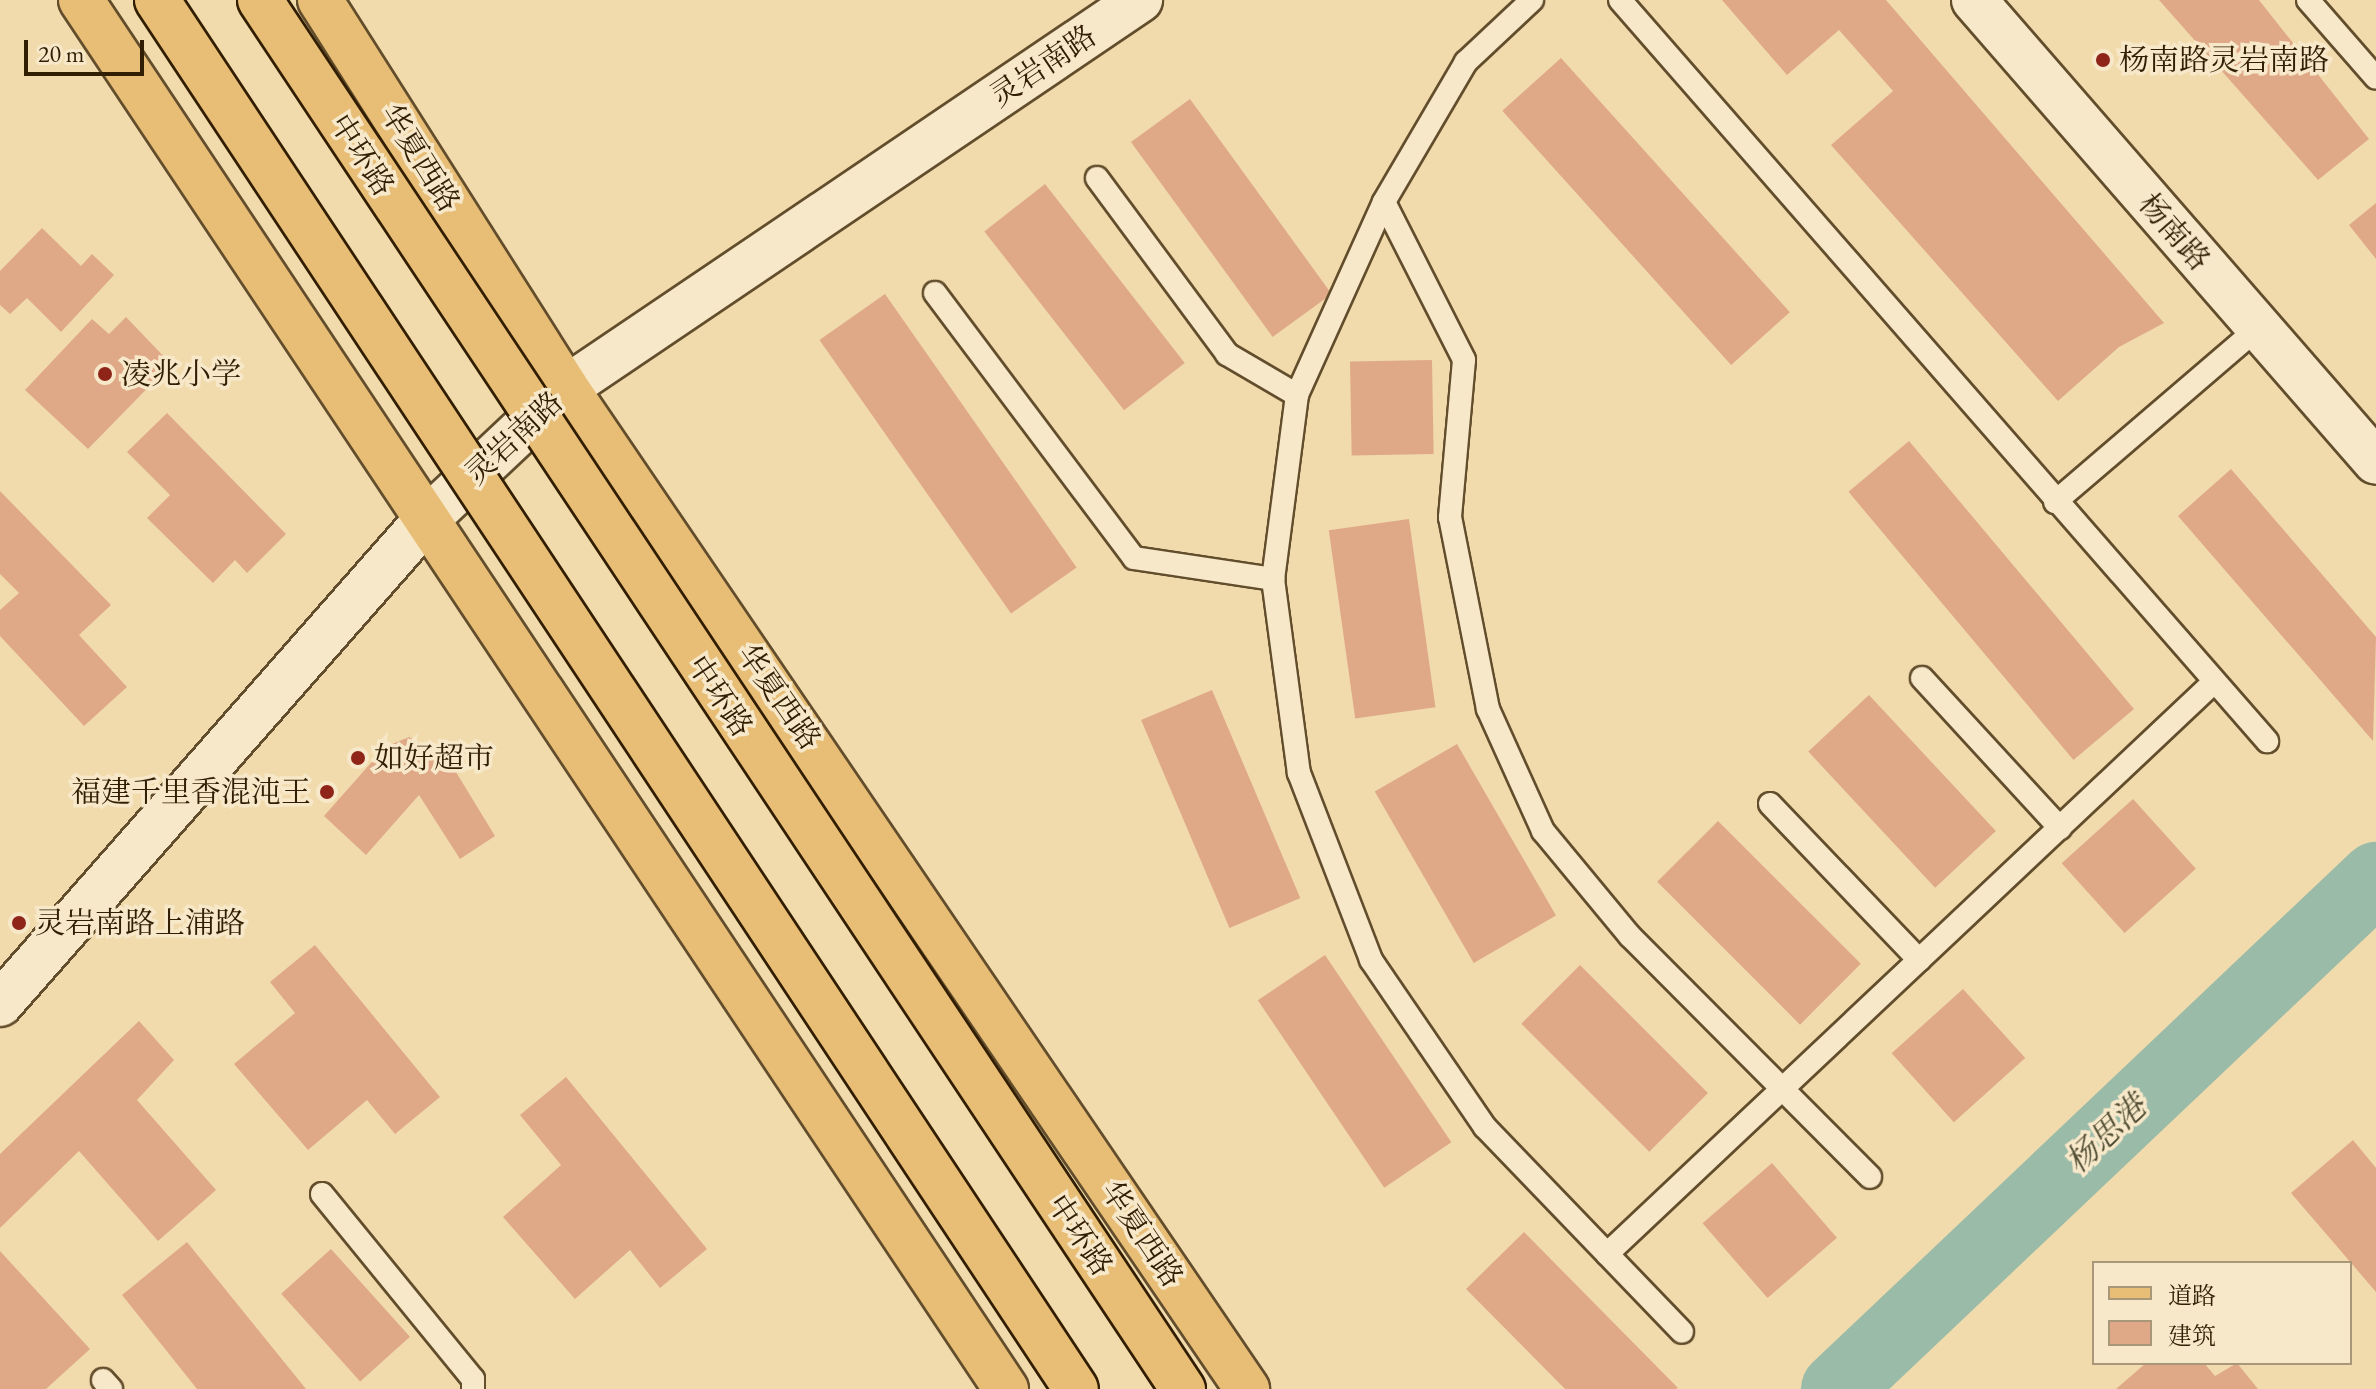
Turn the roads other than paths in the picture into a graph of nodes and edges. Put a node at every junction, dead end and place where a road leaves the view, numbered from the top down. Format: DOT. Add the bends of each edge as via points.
graph roads {
  1 [pos="81,0"];
  2 [pos="157,0"];
  3 [pos="260,0"];
  4 [pos="320,0"];
  5 [pos="1140,0"];
  6 [pos="1532,0"];
  7 [pos="1620,0"];
  8 [pos="1974,0"];
  9 [pos="2308,0"];
  10 [pos="2376,78"];
  11 [pos="1097,178"];
  12 [pos="1384,202"];
  13 [pos="935,293"];
  14 [pos="2258,328"];
  15 [pos="566,388"];
  16 [pos="1297,395"];
  17 [pos="2376,462"];
  18 [pos="2055,502"];
  19 [pos="426,520"];
  20 [pos="1273,579"];
  21 [pos="1922,678"];
  22 [pos="2214,682"];
  23 [pos="2267,741"];
  24 [pos="1770,804"];
  25 [pos="2060,828"];
  26 [pos="1919,960"];
  27 [pos="0,1004"];
  28 [pos="1779,1093"];
  29 [pos="1870,1177"];
  30 [pos="322,1194"];
  31 [pos="1607,1254"];
  32 [pos="1682,1332"];
  33 [pos="473,1389"];
  34 [pos="1006,1389"];
  35 [pos="1076,1389"];
  36 [pos="1183,1389"];
  37 [pos="1247,1389"];
  1 -- 19 [label="main road"];
  2 -- 35 [label="main road, bridge"];
  3 -- 36 [label="main road, 中环路, bridge"];
  4 -- 15 [label="main road, 华夏西路"];
  5 -- 15 [label="street, 灵岩南路"];
  6 -- 12 [label="lane" via="1466,62"];
  7 -- 18 [label="lane"];
  8 -- 14 [label="street, 杨南路"];
  9 -- 10 [label="lane"];
  11 -- 16 [label="lane" via="1227,354"];
  12 -- 16 [label="lane"];
  12 -- 28 [label="lane" via="1464,360 1450,517 1488,709 1543,831 1630,936"];
  13 -- 20 [label="lane" via="1134,558"];
  14 -- 17 [label="street, 杨南路"];
  14 -- 18 [label="lane"];
  15 -- 19 [label="street, 灵岩南路"];
  15 -- 37 [label="main road, 华夏西路"];
  16 -- 20 [label="lane"];
  18 -- 22 [label="lane"];
  19 -- 27 [label="street, 灵岩南路"];
  19 -- 34 [label="main road"];
  20 -- 31 [label="lane" via="1299,773 1371,960 1485,1127"];
  21 -- 25 [label="lane"];
  22 -- 23 [label="lane"];
  22 -- 25 [label="lane"];
  24 -- 26 [label="lane"];
  25 -- 26 [label="lane"];
  26 -- 28 [label="lane"];
  28 -- 29 [label="lane"];
  28 -- 31 [label="lane"];
  30 -- 33 [label="lane" via="473,1379"];
  31 -- 32 [label="lane"];
}
